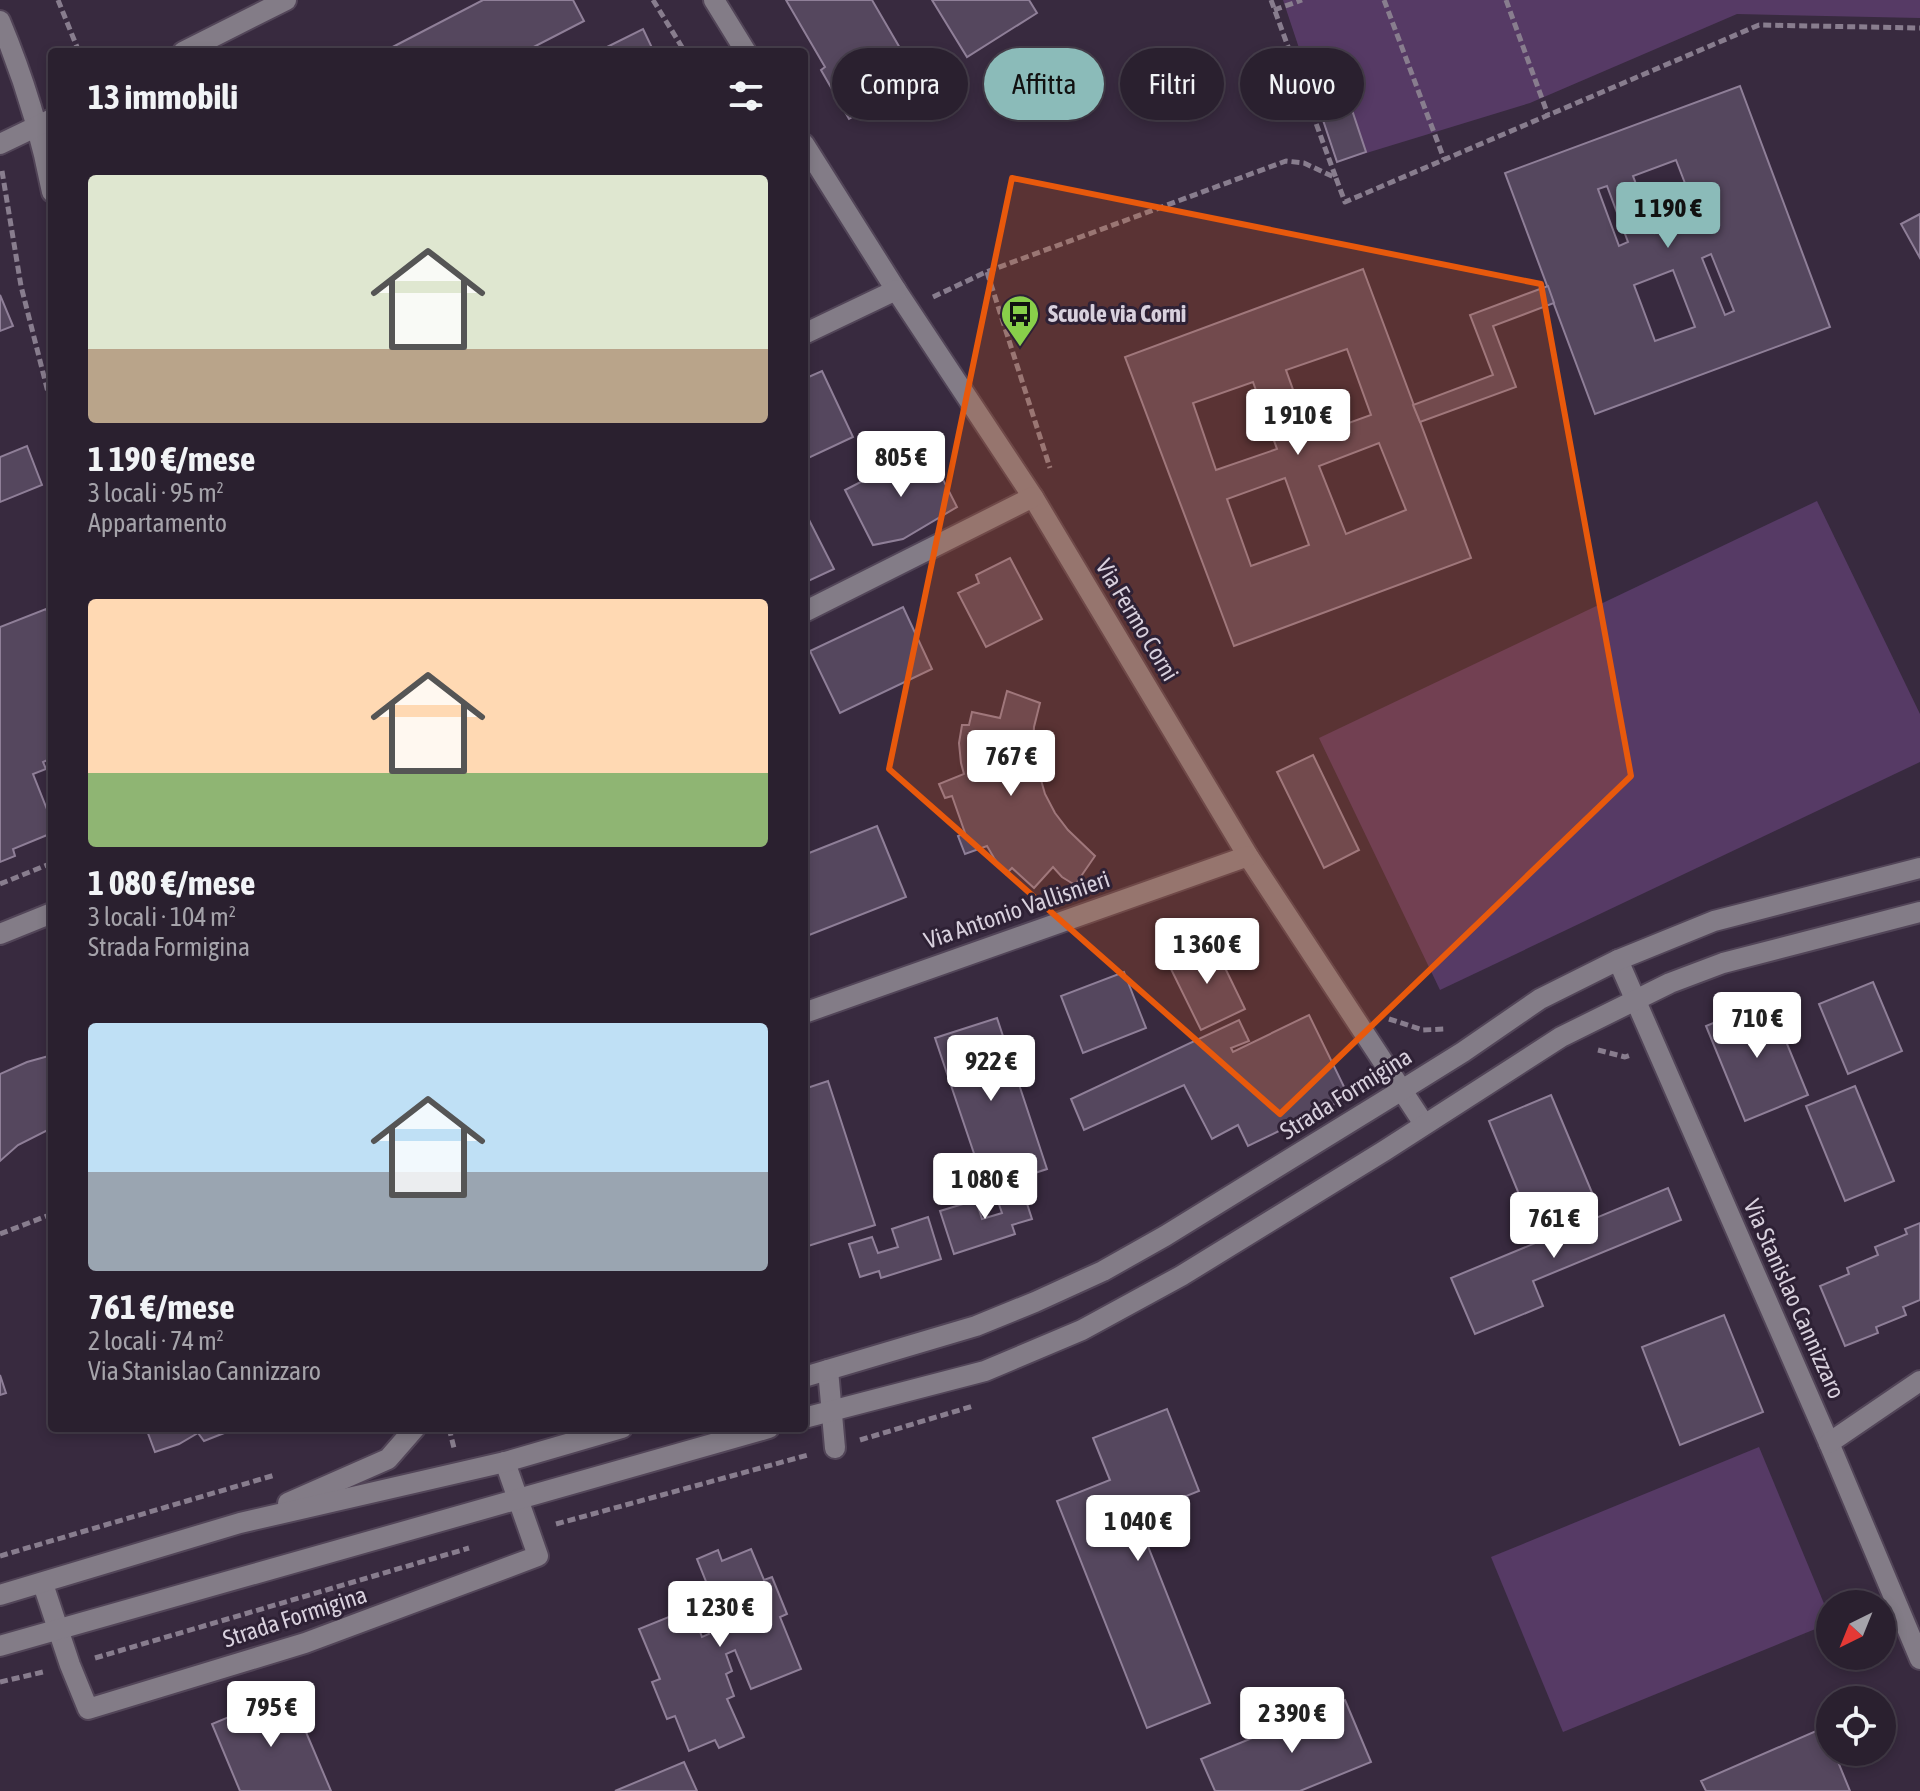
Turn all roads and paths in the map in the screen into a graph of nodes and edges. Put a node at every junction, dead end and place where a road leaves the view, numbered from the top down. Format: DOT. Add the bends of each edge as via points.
graph roads {
  1 [pos="58,0"];
  2 [pos="286,0"];
  3 [pos="653,0"];
  4 [pos="714,0"];
  5 [pos="1271,0"];
  6 [pos="1302,0"];
  7 [pos="1384,0"];
  8 [pos="1506,0"];
  9 [pos="1274,10"];
  10 [pos="0,21"];
  11 [pos="1920,28"];
  12 [pos="77,48"];
  13 [pos="191,48"];
  14 [pos="683,48"];
  15 [pos="744,48"];
  16 [pos="1548,115"];
  17 [pos="44,123"];
  18 [pos="0,144"];
  19 [pos="808,150"];
  20 [pos="48,158"];
  21 [pos="1444,159"];
  22 [pos="0,161"];
  23 [pos="1336,178"];
  24 [pos="986,272"];
  25 [pos="896,290"];
  26 [pos="908,308"];
  27 [pos="808,332"];
  28 [pos="48,392"];
  29 [pos="1052,474"];
  30 [pos="1033,497"];
  31 [pos="808,610"];
  32 [pos="1248,856"];
  33 [pos="48,865"];
  34 [pos="1920,868"];
  35 [pos="0,884"];
  36 [pos="1920,912"];
  37 [pos="48,915"];
  38 [pos="0,934"];
  39 [pos="1618,960"];
  40 [pos="1635,1000"];
  41 [pos="808,1012"];
  42 [pos="1382,1015"];
  43 [pos="1463,1052"];
  44 [pos="1402,1090"];
  45 [pos="1424,1124"];
  46 [pos="48,1216"];
  47 [pos="0,1234"];
  48 [pos="828,1370"];
  49 [pos="808,1376"];
  50 [pos="1920,1381"];
  51 [pos="832,1410"];
  52 [pos="808,1417"];
  53 [pos="412,1432"];
  54 [pos="601,1432"];
  55 [pos="755,1432"];
  56 [pos="1829,1443"];
  57 [pos="835,1448"];
  58 [pos="505,1462"];
  59 [pos="283,1473"];
  60 [pos="518,1499"];
  61 [pos="240,1523"];
  62 [pos="0,1556"];
  63 [pos="43,1584"];
  64 [pos="0,1595"];
  65 [pos="59,1630"];
  66 [pos="0,1646"];
  67 [pos="1920,1659"];
  1 -- 12 [label="path"];
  2 -- 13 [label="street"];
  3 -- 14 [label="path"];
  4 -- 15 [label="street"];
  5 -- 9 [label="path"];
  6 -- 9 [label="path"];
  7 -- 21 [label="path"];
  8 -- 16 [label="path"];
  9 -- 23 [label="path"];
  10 -- 17 [label="street"];
  11 -- 16 [label="path" via="1759,25"];
  16 -- 21 [label="path"];
  17 -- 18 [label="street"];
  17 -- 20 [label="street"];
  19 -- 25 [label="street, Via Fermo Corni"];
  21 -- 23 [label="path" via="1345,202"];
  22 -- 28 [label="path" via="21,286"];
  23 -- 24 [label="path" via="1286,161"];
  24 -- 26 [label="path"];
  24 -- 29 [label="path"];
  25 -- 26 [label="street, Via Fermo Corni"];
  25 -- 27 [label="street"];
  26 -- 30 [label="street, Via Fermo Corni"];
  30 -- 31 [label="street"];
  30 -- 32 [label="street, Via Fermo Corni"];
  32 -- 41 [label="street, Via Antonio Vallisnieri"];
  32 -- 44 [label="street, Via Fermo Corni"];
  33 -- 35 [label="path"];
  34 -- 39 [label="street, Strada Formigina" via="1714,921"];
  36 -- 40 [label="street" via="1723,963"];
  37 -- 38 [label="street"];
  39 -- 40 [label="street, Via Stanislao Cannizzaro"];
  39 -- 43 [label="street, Strada Formigina" via="1540,999"];
  40 -- 45 [label="street" via="1561,1037"];
  40 -- 56 [label="street, Via Stanislao Cannizzaro"];
  42 -- 43 [label="path" via="1423,1030 1448,1029"];
  43 -- 44 [label="street, Strada Formigina"];
  44 -- 45 [label="street, Via Fermo Corni"];
  44 -- 48 [label="street, Strada Formigina" via="1103,1271 976,1326"];
  45 -- 51 [label="street" via="1181,1276 1082,1330 985,1371"];
  46 -- 47 [label="path"];
  48 -- 49 [label="street, Strada Formigina"];
  48 -- 51 [label="street"];
  50 -- 56 [label="street"];
  51 -- 52 [label="street"];
  51 -- 57 [label="street"];
  53 -- 61 [label="street" via="388,1459"];
  54 -- 58 [label="street"];
  55 -- 60 [label="street, Strada Formigina"];
  56 -- 67 [label="street, Via Stanislao Cannizzaro"];
  58 -- 60 [label="street, Strada Formigina"];
  58 -- 61 [label="street"];
  59 -- 62 [label="path"];
  60 -- 65 [label="street, Strada Formigina"];
  60 -- 65 [label="street, Strada Formigina" via="538,1556 305,1643 88,1709"];
  61 -- 63 [label="street"];
  63 -- 64 [label="street"];
  63 -- 65 [label="street, Strada Formigina"];
  65 -- 66 [label="street, Strada Formigina"];
}
